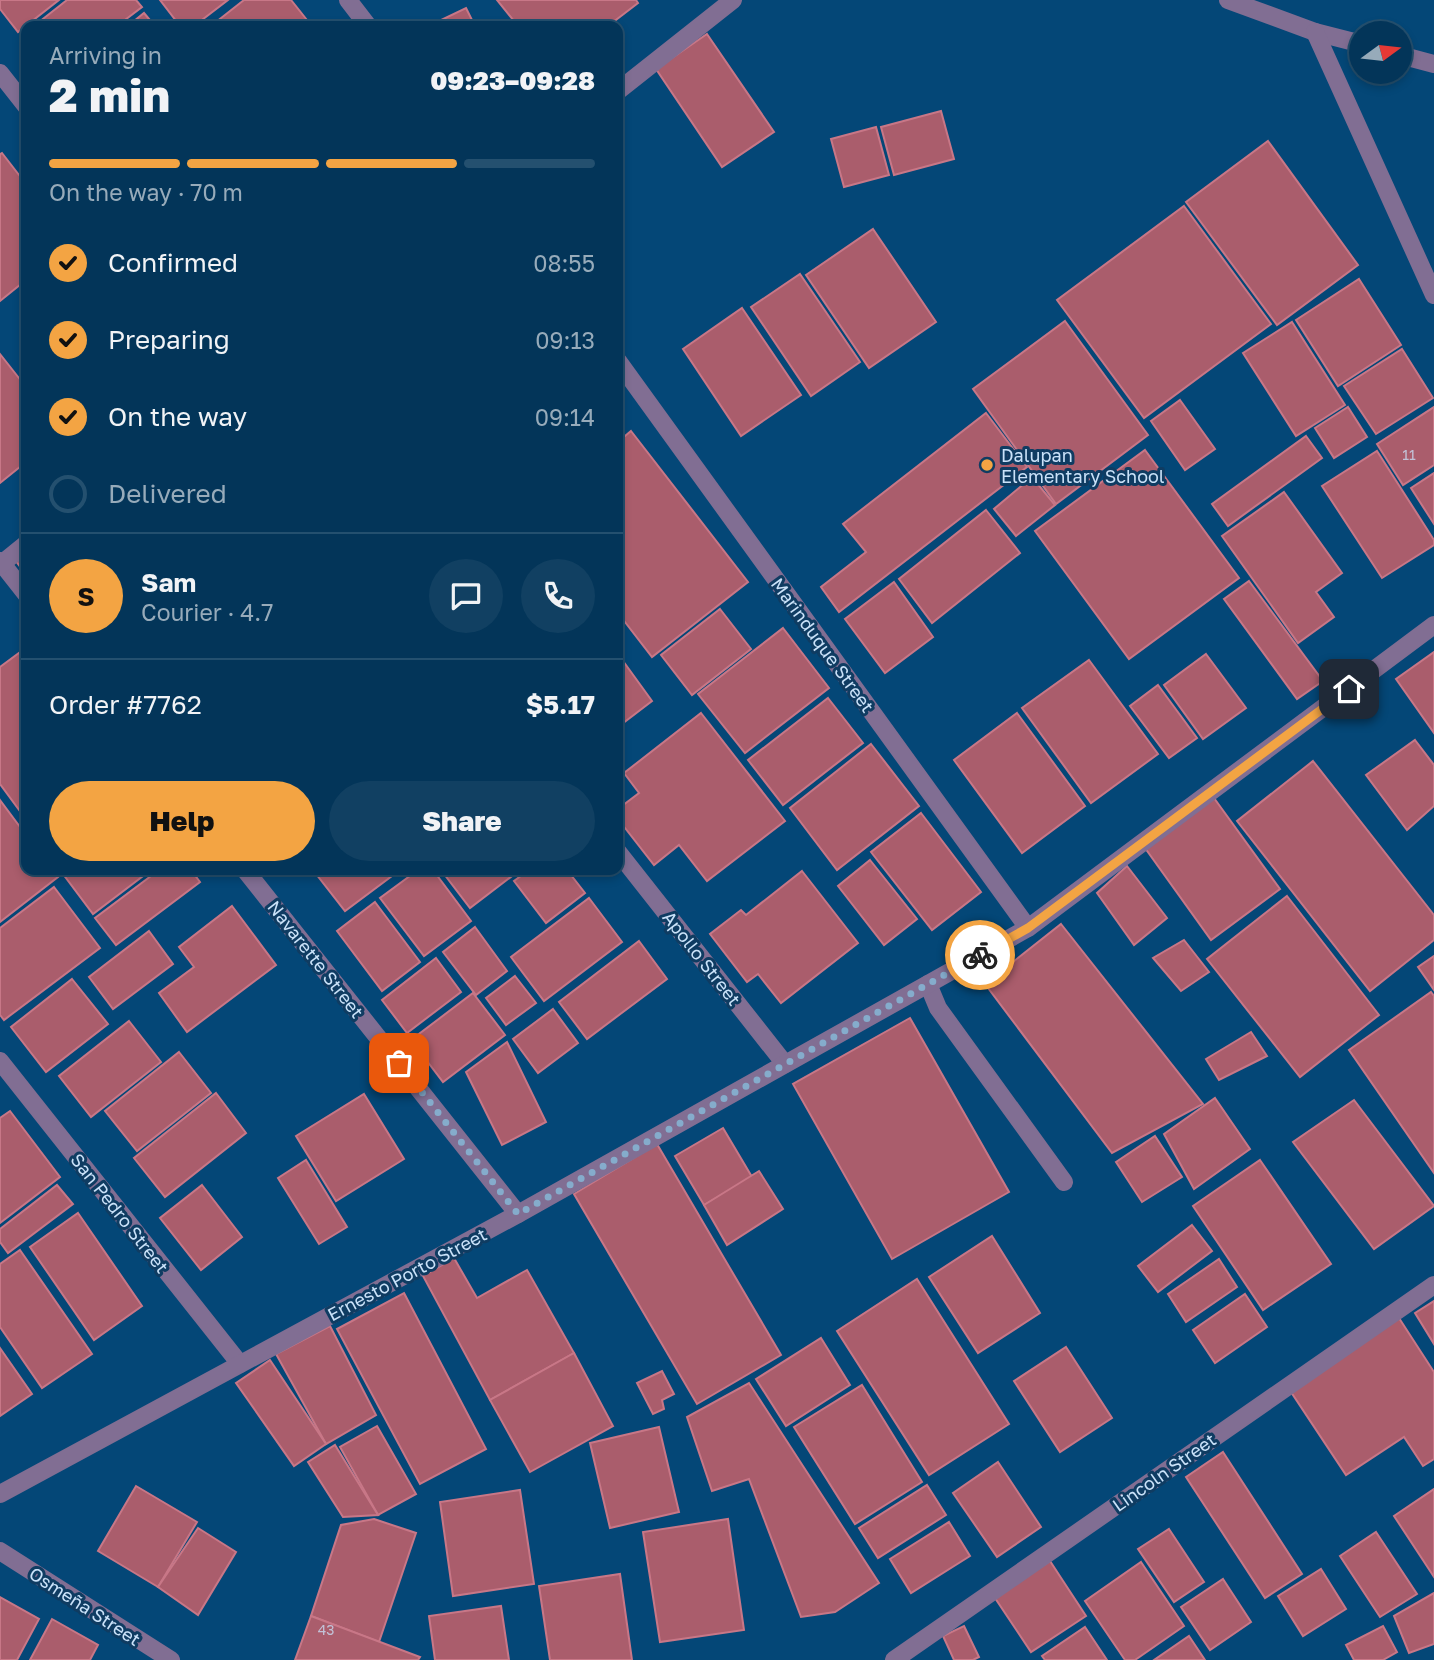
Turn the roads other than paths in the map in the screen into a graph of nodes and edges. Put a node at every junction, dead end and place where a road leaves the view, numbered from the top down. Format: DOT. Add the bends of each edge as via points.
graph roads {
  1 [pos="348,0"];
  2 [pos="733,0"];
  3 [pos="1228,0"];
  4 [pos="364,21"];
  5 [pos="1315,32"];
  6 [pos="1349,41"];
  7 [pos="1412,58"];
  8 [pos="1434,64"];
  9 [pos="0,73"];
  10 [pos="623,87"];
  11 [pos="21,100"];
  12 [pos="1434,295"];
  13 [pos="623,368"];
  14 [pos="21,548"];
  15 [pos="1,563"];
  16 [pos="21,588"];
  17 [pos="1434,625"];
  18 [pos="623,858"];
  19 [pos="249,875"];
  20 [pos="1028,928"];
  21 [pos="928,984"];
  22 [pos="0,1061"];
  23 [pos="785,1064"];
  24 [pos="1064,1182"];
  25 [pos="518,1214"];
  26 [pos="1434,1284"];
  27 [pos="240,1364"];
  28 [pos="0,1494"];
  29 [pos="0,1551"];
  30 [pos="171,1660"];
  31 [pos="894,1660"];
  1 -- 4 [label="street"];
  2 -- 10 [label="street"];
  3 -- 5 [label="street"];
  5 -- 6 [label="street"];
  5 -- 12 [label="street"];
  7 -- 8 [label="street"];
  9 -- 11 [label="street"];
  13 -- 20 [label="street, Marinduque Street"];
  14 -- 15 [label="street"];
  15 -- 16 [label="street"];
  17 -- 20 [label="street, Ernesto Porto Street"];
  18 -- 23 [label="street, Apollo Street"];
  19 -- 25 [label="street, Navarette Street"];
  20 -- 21 [label="street, Ernesto Porto Street"];
  21 -- 23 [label="street, Ernesto Porto Street"];
  21 -- 24 [label="street" via="938,1008"];
  22 -- 27 [label="street, San Pedro Street"];
  23 -- 25 [label="street, Ernesto Porto Street"];
  25 -- 27 [label="street, Ernesto Porto Street"];
  26 -- 31 [label="street, Lincoln Street"];
  27 -- 28 [label="street, Ernesto Porto Street"];
  29 -- 30 [label="street, Osmeña Street"];
}
